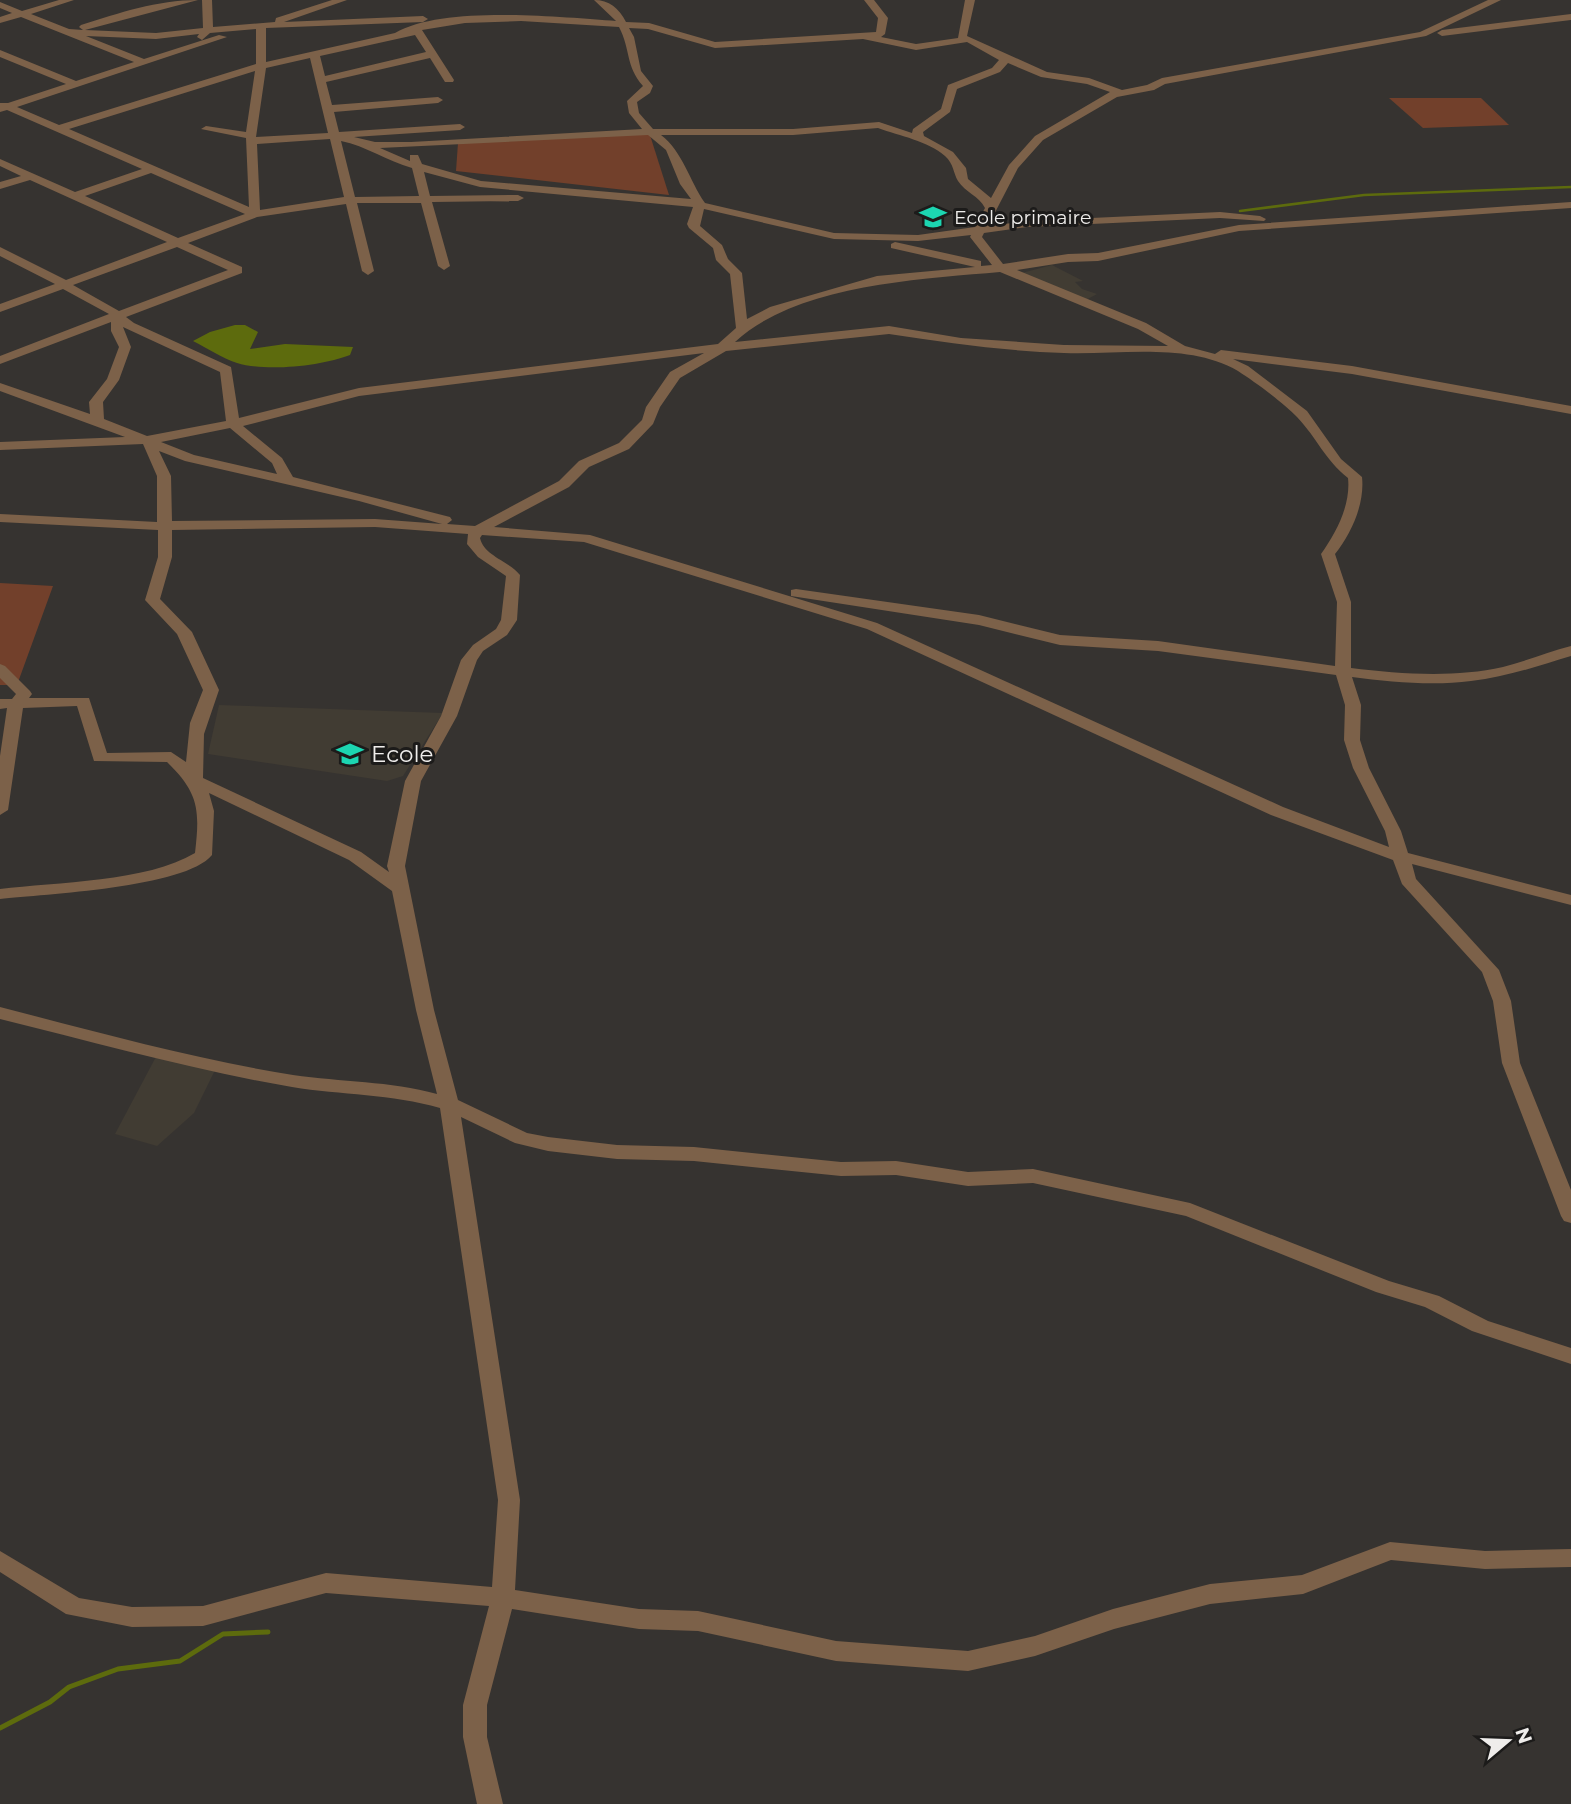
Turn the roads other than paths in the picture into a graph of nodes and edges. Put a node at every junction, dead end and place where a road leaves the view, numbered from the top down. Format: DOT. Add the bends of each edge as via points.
graph roads {
  1 [pos="69,0"];
  2 [pos="193,0"];
  3 [pos="207,0"];
  4 [pos="305,0"];
  5 [pos="342,0"];
  6 [pos="599,0"];
  7 [pos="869,0"];
  8 [pos="970,0"];
  9 [pos="1496,0"];
  10 [pos="0,5"];
  11 [pos="322,6"];
  12 [pos="22,13"];
  13 [pos="1571,17"];
  14 [pos="0,20"];
  15 [pos="465,20"];
  16 [pos="261,25"];
  17 [pos="621,25"];
  18 [pos="208,31"];
  19 [pos="68,32"];
  20 [pos="397,36"];
  21 [pos="863,36"];
  22 [pos="1408,37"];
  23 [pos="964,40"];
  24 [pos="185,50"];
  25 [pos="0,53"];
  26 [pos="314,54"];
  27 [pos="432,54"];
  28 [pos="1004,57"];
  29 [pos="145,63"];
  30 [pos="261,66"];
  31 [pos="320,80"];
  32 [pos="450,80"];
  33 [pos="76,85"];
  34 [pos="1122,93"];
  35 [pos="438,100"];
  36 [pos="2,106"];
  37 [pos="326,109"];
  38 [pos="460,127"];
  39 [pos="58,129"];
  40 [pos="206,129"];
  41 [pos="407,130"];
  42 [pos="649,132"];
  43 [pos="332,136"];
  44 [pos="251,139"];
  45 [pos="923,140"];
  46 [pos="363,143"];
  47 [pos="411,145"];
  48 [pos="0,162"];
  49 [pos="416,167"];
  50 [pos="152,169"];
  51 [pos="30,176"];
  52 [pos="0,186"];
  53 [pos="583,193"];
  54 [pos="75,196"];
  55 [pos="425,200"];
  56 [pos="349,201"];
  57 [pos="700,204"];
  58 [pos="1571,205"];
  59 [pos="991,208"];
  60 [pos="255,214"];
  61 [pos="1306,223"];
  62 [pos="982,231"];
  63 [pos="868,238"];
  64 [pos="177,242"];
  65 [pos="0,251"];
  66 [pos="443,266"];
  67 [pos="1000,268"];
  68 [pos="368,271"];
  69 [pos="65,284"];
  70 [pos="0,308"];
  71 [pos="117,315"];
  72 [pos="742,328"];
  73 [pos="721,348"];
  74 [pos="1188,350"];
  75 [pos="0,360"];
  76 [pos="0,387"];
  77 [pos="1571,410"];
  78 [pos="97,421"];
  79 [pos="233,424"];
  80 [pos="148,440"];
  81 [pos="0,446"];
  82 [pos="288,480"];
  83 [pos="0,518"];
  84 [pos="165,526"];
  85 [pos="478,530"];
  86 [pos="768,593"];
  87 [pos="1571,651"];
  88 [pos="0,669"];
  89 [pos="1343,672"];
  90 [pos="8,704"];
  91 [pos="195,780"];
  92 [pos="0,810"];
  93 [pos="1399,856"];
  94 [pos="1,888"];
  95 [pos="401,889"];
  96 [pos="1571,900"];
  97 [pos="0,1013"];
  98 [pos="449,1104"];
  99 [pos="1571,1216"];
  100 [pos="1571,1356"];
  101 [pos="1571,1558"];
  102 [pos="0,1560"];
  103 [pos="503,1598"];
  104 [pos="489,1804"];
  1 -- 12 [label="street"];
  2 -- 19 [label="street"];
  3 -- 18 [label="street"];
  4 -- 11 [label="street"];
  5 -- 11 [label="street"];
  6 -- 17 [label="street" via="617,14"];
  7 -- 21 [label="street" via="883,18 880,34"];
  8 -- 23 [label="street"];
  9 -- 22 [label="street" via="1454,22"];
  10 -- 12 [label="street"];
  11 -- 16 [label="street"];
  12 -- 14 [label="street"];
  12 -- 19 [label="street"];
  13 -- 22 [label="street"];
  15 -- 16 [label="street"];
  15 -- 17 [label="street" via="521,18"];
  15 -- 20 [label="street" via="410,29"];
  16 -- 18 [label="street"];
  16 -- 24 [label="street"];
  16 -- 30 [label="street"];
  17 -- 21 [label="street" via="649,26 715,46"];
  17 -- 42 [label="street" via="629,37 636,72 648,86 631,107"];
  18 -- 19 [label="street" via="156,36"];
  18 -- 24 [label="street"];
  19 -- 29 [label="street"];
  20 -- 26 [label="street"];
  20 -- 27 [label="street" via="418,31"];
  21 -- 23 [label="street" via="916,47"];
  22 -- 34 [label="street" via="1237,66"];
  23 -- 28 [label="street"];
  24 -- 29 [label="street"];
  25 -- 33 [label="street"];
  26 -- 30 [label="street"];
  26 -- 31 [label="street"];
  27 -- 31 [label="street"];
  27 -- 32 [label="street"];
  28 -- 34 [label="street" via="1045,75 1089,81"];
  28 -- 45 [label="street" via="996,70 952,87 946,110 917,131"];
  29 -- 33 [label="street"];
  30 -- 39 [label="street"];
  30 -- 44 [label="street"];
  31 -- 37 [label="street"];
  33 -- 36 [label="street"];
  34 -- 59 [label="street" via="1039,138 1013,167"];
  35 -- 37 [label="street"];
  36 -- 39 [label="street"];
  37 -- 43 [label="street"];
  38 -- 41 [label="street"];
  39 -- 50 [label="street"];
  40 -- 44 [label="street"];
  41 -- 43 [label="street"];
  41 -- 47 [label="street"];
  42 -- 45 [label="street" via="793,132 879,125"];
  42 -- 47 [label="street"];
  42 -- 57 [label="street" via="671,148"];
  43 -- 44 [label="street"];
  43 -- 46 [label="street"];
  43 -- 56 [label="street"];
  44 -- 60 [label="street"];
  45 -- 59 [label="street" via="949,154 963,180"];
  46 -- 47 [label="street"];
  46 -- 49 [label="street"];
  47 -- 49 [label="street"];
  48 -- 51 [label="street"];
  49 -- 53 [label="street" via="502,188"];
  49 -- 55 [label="street"];
  50 -- 54 [label="street"];
  50 -- 60 [label="street"];
  51 -- 52 [label="street"];
  51 -- 54 [label="street"];
  53 -- 55 [label="street"];
  53 -- 57 [label="street"];
  54 -- 64 [label="street"];
  55 -- 56 [label="street"];
  55 -- 66 [label="street"];
  56 -- 60 [label="street"];
  56 -- 68 [label="street"];
  57 -- 63 [label="street" via="812,233"];
  57 -- 72 [label="street" via="693,224 718,247 722,260 736,273"];
  58 -- 61 [label="street"];
  59 -- 62 [label="street"];
  60 -- 64 [label="street"];
  61 -- 62 [label="street" via="1220,215 1027,224"];
  61 -- 67 [label="street" via="1239,228 1098,257"];
  62 -- 63 [label="street"];
  62 -- 67 [label="street" via="976,241"];
  63 -- 67 [label="street"];
  64 -- 69 [label="street"];
  64 -- 71 [label="street" via="238,270"];
  65 -- 69 [label="street"];
  67 -- 72 [label="street" via="870,281 774,310"];
  67 -- 74 [label="street"];
  69 -- 70 [label="street"];
  69 -- 71 [label="street"];
  71 -- 75 [label="street"];
  71 -- 78 [label="street" via="117,331 125,347 113,380 96,402"];
  71 -- 79 [label="street" via="131,326 226,370"];
  72 -- 73 [label="street"];
  73 -- 74 [label="street" via="889,330 961,342 1065,349"];
  73 -- 79 [label="street" via="626,356 359,393"];
  73 -- 85 [label="street" via="676,375 648,422 624,446 584,464 564,484"];
  74 -- 77 [label="street" via="1352,370"];
  74 -- 89 [label="street" via="1233,364 1302,414 1336,462 1355,477 1357,495 1345,530 1328,554 1344,602"];
  76 -- 78 [label="street"];
  78 -- 80 [label="street"];
  79 -- 80 [label="street"];
  79 -- 82 [label="street" via="277,461"];
  80 -- 81 [label="street"];
  80 -- 82 [label="street" via="190,458"];
  80 -- 84 [label="street" via="164,475"];
  82 -- 85 [label="street"];
  83 -- 84 [label="street"];
  84 -- 85 [label="street" via="375,523"];
  84 -- 91 [label="street" via="165,557 152,600 184,632 211,690 199,716 192,750"];
  85 -- 86 [label="street" via="586,538"];
  85 -- 95 [label="street" via="473,545 513,575 509,620 502,632 469,660 449,716 413,781 396,866"];
  86 -- 89 [label="street" via="805,593 875,607 920,610 1060,640 1158,646"];
  86 -- 93 [label="street" via="872,626 1277,811"];
  87 -- 89 [label="street" via="1469,677"];
  88 -- 90 [label="street" via="24,694"];
  89 -- 93 [label="street" via="1353,705 1355,749 1393,831"];
  90 -- 91 [label="street" via="83,701 100,758 171,757"];
  90 -- 92 [label="street"];
  91 -- 94 [label="street" via="206,800 203,855 194,864 165,873"];
  91 -- 95 [label="street" via="355,856"];
  93 -- 96 [label="street"];
  93 -- 99 [label="street" via="1408,880 1490,970 1502,1001 1511,1063"];
  95 -- 98 [label="street"];
  97 -- 98 [label="street" via="174,1058 294,1081 414,1094"];
  98 -- 100 [label="street" via="522,1138 548,1144 841,1169 895,1168 968,1179 1033,1176 1190,1210 1383,1287 1432,1301 1480,1326"];
  98 -- 103 [label="street" via="509,1500"];
  101 -- 103 [label="street" via="1485,1560 1390,1551 1303,1584 1210,1594 968,1661 836,1651 698,1621 639,1619"];
  102 -- 103 [label="street" via="74,1607 132,1617 203,1616 326,1583"];
  103 -- 104 [label="street" via="475,1705 475,1737"];
}
